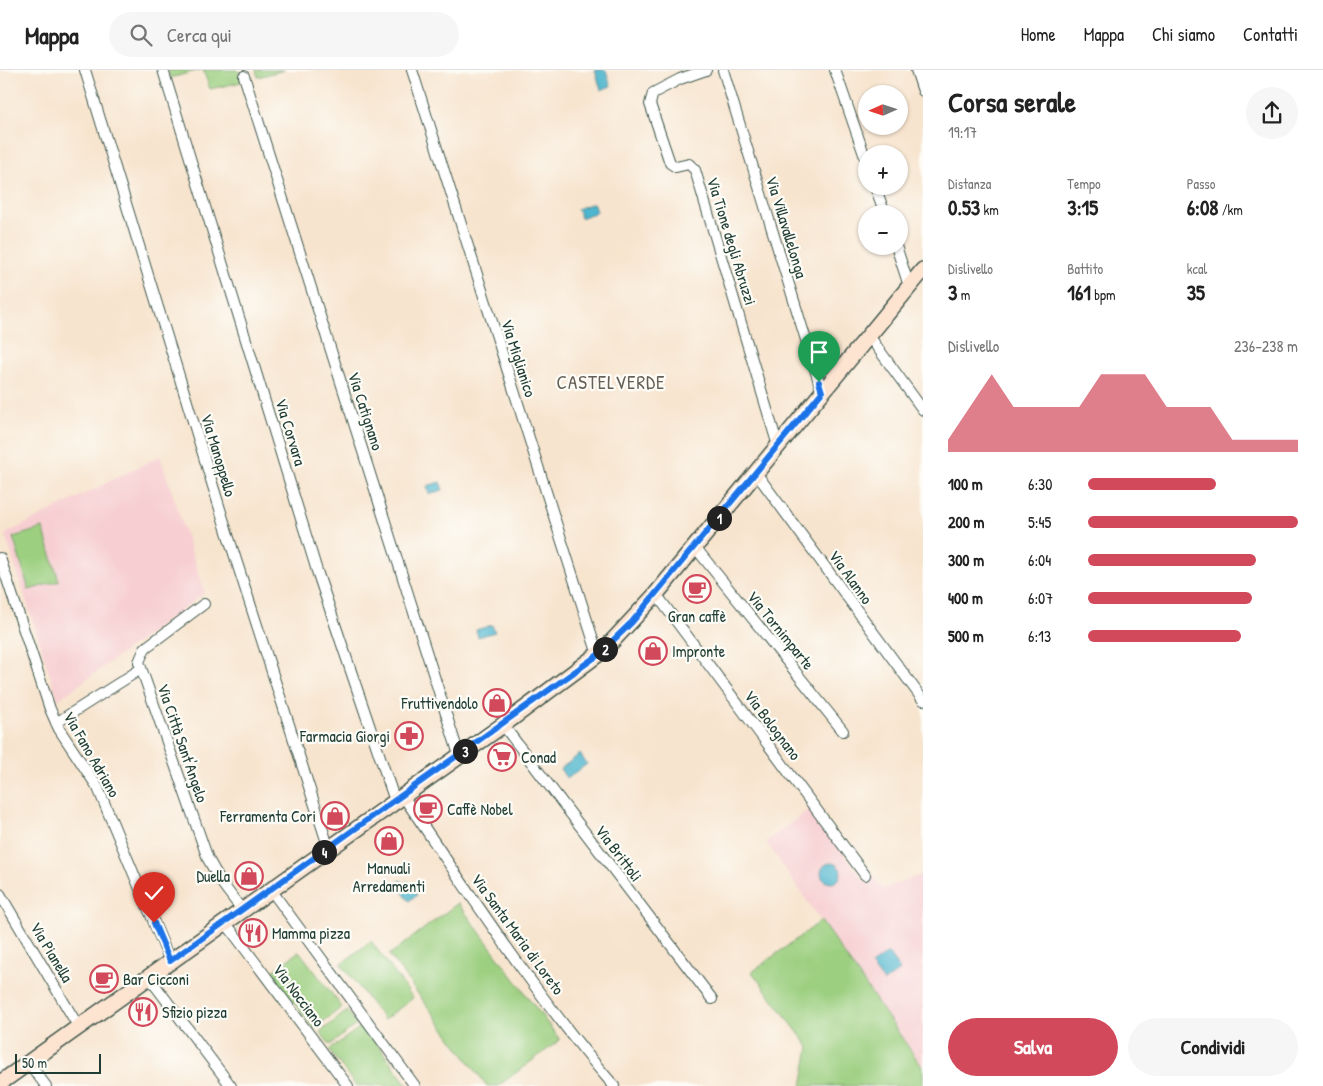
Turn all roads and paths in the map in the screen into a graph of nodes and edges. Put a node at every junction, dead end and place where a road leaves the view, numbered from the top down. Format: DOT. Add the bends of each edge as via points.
graph roads {
  1 [pos="85,70"];
  2 [pos="163,70"];
  3 [pos="412,70"];
  4 [pos="706,70"];
  5 [pos="723,70"];
  6 [pos="835,70"];
  7 [pos="916,70"];
  8 [pos="244,76"];
  9 [pos="923,92"];
  10 [pos="861,145"];
  11 [pos="899,255"];
  12 [pos="923,270"];
  13 [pos="909,286"];
  14 [pos="868,336"];
  15 [pos="822,392"];
  16 [pos="923,410"];
  17 [pos="778,446"];
  18 [pos="756,473"];
  19 [pos="695,547"];
  20 [pos="0,558"];
  21 [pos="656,594"];
  22 [pos="204,604"];
  23 [pos="598,655"];
  24 [pos="141,669"];
  25 [pos="923,700"];
  26 [pos="56,723"];
  27 [pos="503,725"];
  28 [pos="843,731"];
  29 [pos="459,755"];
  30 [pos="399,798"];
  31 [pos="329,848"];
  32 [pos="865,875"];
  33 [pos="271,890"];
  34 [pos="0,894"];
  35 [pos="242,910"];
  36 [pos="226,922"];
  37 [pos="170,961"];
  38 [pos="148,976"];
  39 [pos="712,999"];
  40 [pos="78,1026"];
  41 [pos="28,1062"];
  42 [pos="0,1082"];
  43 [pos="46,1086"];
  44 [pos="231,1086"];
  45 [pos="348,1086"];
  46 [pos="415,1086"];
  47 [pos="614,1086"];
  1 -- 31 [label="street, Via Manoppello" via="205,461"];
  2 -- 30 [label="street, Via Corvara" via="317,571"];
  3 -- 23 [label="street, Via Miglianico"];
  4 -- 17 [label="street, Via Tione degli Abruzzi" via="680,79 653,94 650,104 670,163 676,167 689,164 695,170"];
  5 -- 15 [label="street, Via Villavallelonga"];
  6 -- 10 [label="street"];
  7 -- 9 [label="street"];
  8 -- 29 [label="street, Via Catignano"];
  11 -- 13 [label="street"];
  12 -- 13 [label="street"];
  13 -- 14 [label="street"];
  14 -- 15 [label="street"];
  14 -- 16 [label="street"];
  15 -- 17 [label="street"];
  17 -- 18 [label="street"];
  18 -- 19 [label="street"];
  18 -- 25 [label="street, Via Alanno"];
  19 -- 21 [label="street"];
  19 -- 28 [label="street, Via Tornimparte"];
  20 -- 26 [label="street, Via Fano Adriano"];
  21 -- 23 [label="street"];
  21 -- 32 [label="street, Via Bolognano"];
  22 -- 24 [label="street, Via Città Sant'Angelo" via="145,648 140,658"];
  23 -- 27 [label="street"];
  24 -- 26 [label="street"];
  24 -- 35 [label="street, Via Città Sant'Angelo" via="208,859"];
  26 -- 37 [label="street, Via Fano Adriano" via="98,788"];
  27 -- 29 [label="street"];
  27 -- 39 [label="street, Via Brittoli"];
  29 -- 30 [label="street"];
  30 -- 31 [label="street"];
  30 -- 47 [label="street, Via Santa Maria di Loreto" via="583,1049"];
  31 -- 33 [label="street"];
  33 -- 35 [label="street"];
  33 -- 46 [label="street"];
  34 -- 40 [label="street, Via Pianella"];
  35 -- 36 [label="street"];
  36 -- 37 [label="street"];
  36 -- 45 [label="street, Via Nocciano"];
  37 -- 38 [label="street"];
  38 -- 40 [label="street"];
  38 -- 44 [label="street"];
  40 -- 41 [label="street"];
  41 -- 42 [label="street"];
  41 -- 43 [label="street"];
}
